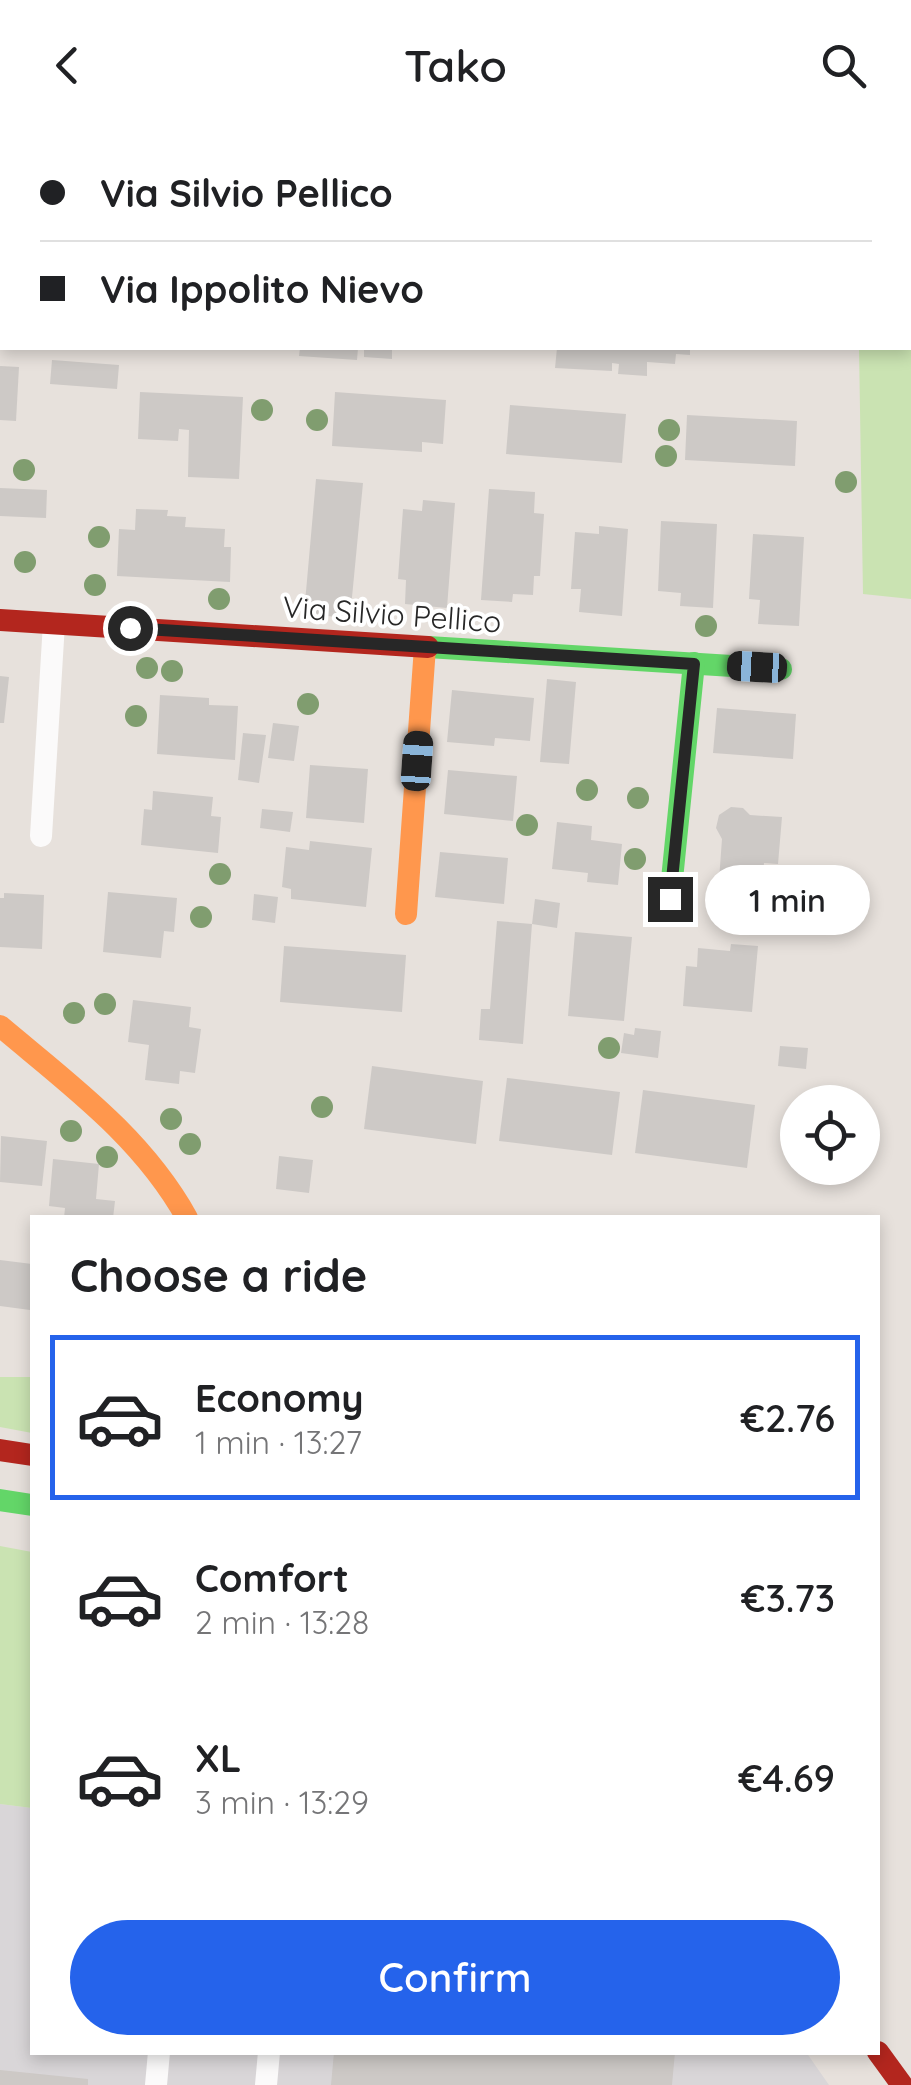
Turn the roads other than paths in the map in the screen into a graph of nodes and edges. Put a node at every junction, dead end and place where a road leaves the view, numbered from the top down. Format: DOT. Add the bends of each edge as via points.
graph roads {
  1 [pos="0,620"];
  2 [pos="54,623"];
  3 [pos="425,646"];
  4 [pos="694,664"];
  5 [pos="781,669"];
  6 [pos="41,836"];
  7 [pos="670,899"];
  8 [pos="406,914"];
  9 [pos="0,1026"];
  10 [pos="186,1215"];
  11 [pos="0,1450"];
  12 [pos="30,1455"];
  13 [pos="0,1500"];
  14 [pos="30,1505"];
  15 [pos="159,2055"];
  16 [pos="269,2055"];
  17 [pos="880,2055"];
  18 [pos="156,2085"];
  19 [pos="266,2085"];
  20 [pos="902,2085"];
  1 -- 2 [label="street, Via Silvio Pellico"];
  2 -- 3 [label="street, Via Silvio Pellico"];
  2 -- 6 [label="street"];
  3 -- 4 [label="street, Via Silvio Pellico"];
  3 -- 8 [label="street"];
  4 -- 5 [label="street, Via Silvio Pellico"];
  4 -- 7 [label="street"];
  9 -- 10 [label="street" via="133,1140"];
  11 -- 12 [label="street"];
  13 -- 14 [label="street"];
  15 -- 18 [label="street"];
  16 -- 19 [label="street"];
  17 -- 20 [label="street"];
}
